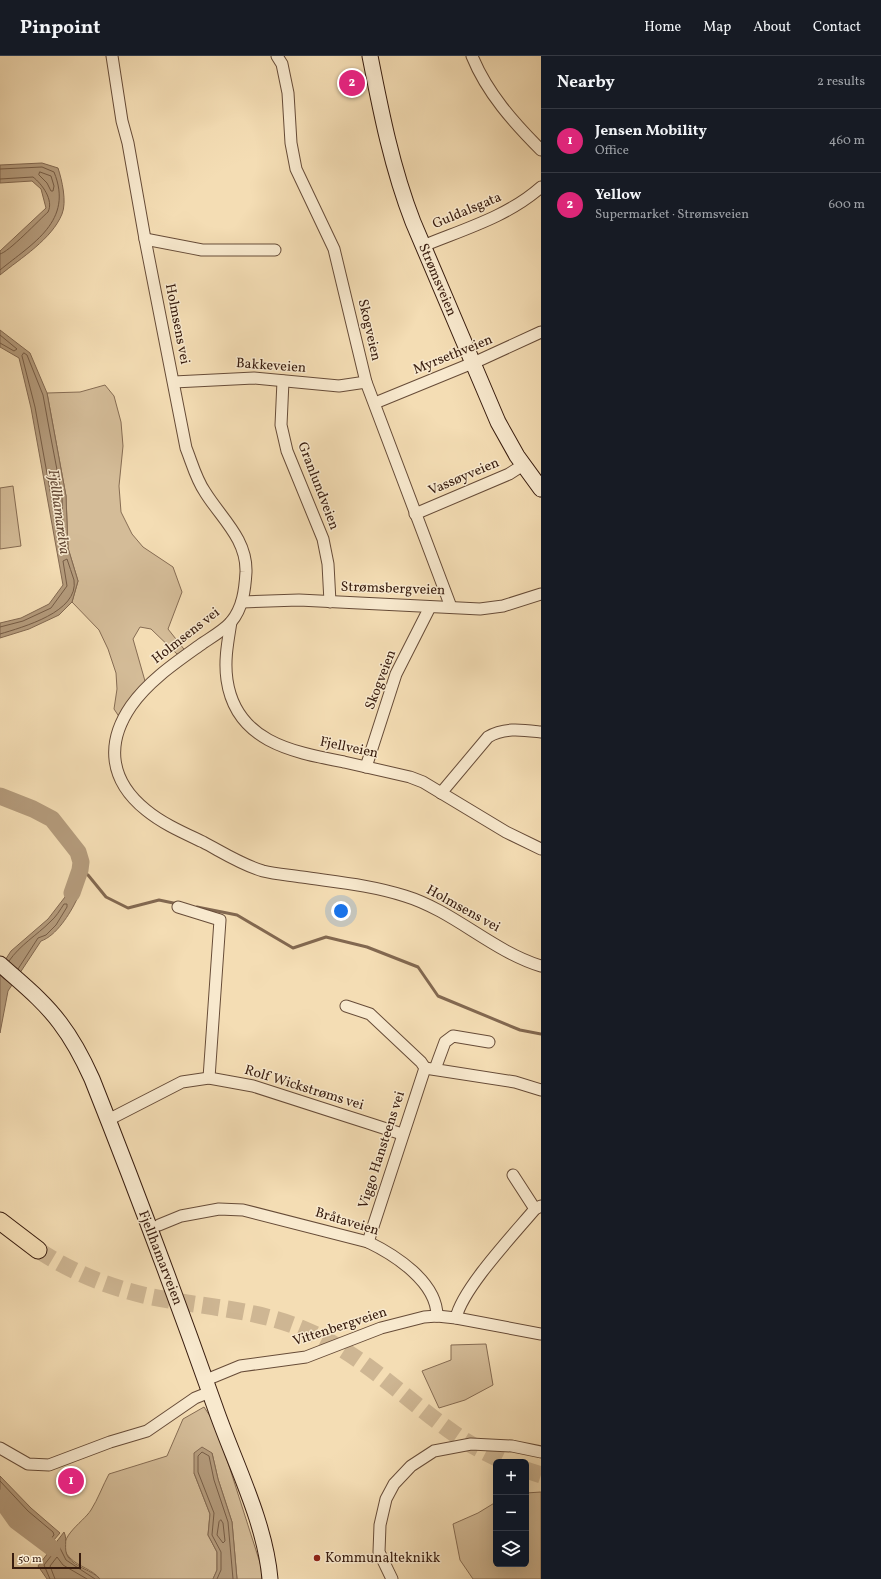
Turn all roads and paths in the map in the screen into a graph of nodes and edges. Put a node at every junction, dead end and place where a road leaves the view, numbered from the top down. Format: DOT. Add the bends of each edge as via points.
graph roads {
  1 [pos="112,56"];
  2 [pos="277,56"];
  3 [pos="370,56"];
  4 [pos="472,56"];
  5 [pos="541,150"];
  6 [pos="541,187"];
  7 [pos="145,239"];
  8 [pos="423,246"];
  9 [pos="275,250"];
  10 [pos="541,332"];
  11 [pos="472,364"];
  12 [pos="283,381"];
  13 [pos="174,382"];
  14 [pos="366,382"];
  15 [pos="375,403"];
  16 [pos="523,465"];
  17 [pos="541,489"];
  18 [pos="415,514"];
  19 [pos="541,594"];
  20 [pos="242,602"];
  21 [pos="330,602"];
  22 [pos="430,607"];
  23 [pos="451,607"];
  24 [pos="231,622"];
  25 [pos="541,732"];
  26 [pos="366,766"];
  27 [pos="441,793"];
  28 [pos="541,849"];
  29 [pos="178,907"];
  30 [pos="0,964"];
  31 [pos="541,966"];
  32 [pos="346,1006"];
  33 [pos="489,1042"];
  34 [pos="430,1069"];
  35 [pos="210,1078"];
  36 [pos="541,1090"];
  37 [pos="108,1120"];
  38 [pos="402,1134"];
  39 [pos="513,1175"];
  40 [pos="538,1208"];
  41 [pos="0,1221"];
  42 [pos="159,1225"];
  43 [pos="368,1242"];
  44 [pos="38,1250"];
  45 [pos="437,1316"];
  46 [pos="456,1318"];
  47 [pos="541,1334"];
  48 [pos="208,1386"];
  49 [pos="0,1448"];
  50 [pos="541,1452"];
  51 [pos="270,1579"];
  52 [pos="392,1579"];
  1 -- 7 [label="street, Holmsens vei"];
  2 -- 14 [label="street, Skogveien" via="282,64 288,92 291,143 296,169 334,249"];
  3 -- 8 [label="main road, Strømsveien" via="398,180"];
  4 -- 5 [label="street" via="497,100"];
  6 -- 8 [label="street, Guldalsgata" via="494,218"];
  7 -- 9 [label="street" via="202,250"];
  7 -- 13 [label="street, Holmsens vei"];
  8 -- 11 [label="main road, Strømsveien"];
  10 -- 11 [label="street, Myrsethveien"];
  11 -- 15 [label="street, Myrsethveien"];
  11 -- 16 [label="main road, Strømsveien" via="498,422"];
  12 -- 13 [label="street, Bakkeveien" via="254,378"];
  12 -- 14 [label="street, Bakkeveien" via="339,386"];
  12 -- 21 [label="street, Granlundveien" via="281,425 287,451 323,539 328,564"];
  13 -- 20 [label="street, Holmsens vei" via="186,448 196,476 205,493 237,536 243,550 246,572"];
  14 -- 15 [label="street, Skogveien"];
  15 -- 18 [label="street, Skogveien"];
  16 -- 17 [label="main road, Strømsveien"];
  16 -- 18 [label="street, Vassøyveien" via="509,474"];
  18 -- 23 [label="street, Skogveien"];
  19 -- 23 [label="street, Strømsbergveien" via="503,606 480,609"];
  20 -- 21 [label="street, Strømsbergveien"];
  20 -- 24 [label="street, Holmsens vei"];
  21 -- 22 [label="street, Strømsbergveien"];
  22 -- 23 [label="street, Strømsbergveien"];
  22 -- 26 [label="street, Skogveien" via="396,674"];
  24 -- 26 [label="street, Fjellveien" via="226,660 227,680 231,697 244,720 277,745 305,755"];
  24 -- 31 [label="street, Holmsens vei" via="170,666 146,688 131,706 121,724 114,756 118,773 137,802 161,821 261,871 369,887 406,896 425,904 509,952"];
  25 -- 27 [label="street" via="496,732 488,737"];
  26 -- 27 [label="street, Fjellveien" via="410,777"];
  27 -- 28 [label="street, Fjellveien" via="506,832"];
  29 -- 35 [label="street" via="220,920"];
  30 -- 37 [label="main road, Fjellhamarveien" via="60,1022 92,1079"];
  32 -- 34 [label="street" via="370,1014"];
  33 -- 34 [label="street, Viggo Hansteens vei" via="453,1036 445,1042"];
  34 -- 36 [label="street" via="515,1082"];
  34 -- 38 [label="street, Viggo Hansteens vei"];
  35 -- 37 [label="street, Rolf Wickstrøms vei" via="182,1082"];
  35 -- 38 [label="street, Rolf Wickstrøms vei" via="253,1086"];
  37 -- 48 [label="main road, Fjellhamarveien"];
  38 -- 43 [label="street, Viggo Hansteens vei"];
  39 -- 40 [label="street"];
  40 -- 46 [label="street" via="462,1299"];
  41 -- 44 [label="main road"];
  42 -- 43 [label="street, Bråtaveien" via="188,1214 219,1209 243,1210"];
  43 -- 45 [label="street, Bråtaveien" via="390,1253 410,1268 434,1299"];
  45 -- 46 [label="street"];
  45 -- 48 [label="street, Vittenbergveien" via="381,1328 306,1357 240,1366"];
  46 -- 47 [label="street"];
  48 -- 49 [label="street, Vittenbergveien" via="147,1431 49,1464 28,1464"];
  48 -- 51 [label="main road, Fjellhamarveien" via="259,1528"];
  50 -- 52 [label="street" via="512,1446 471,1444 434,1451 411,1466 394,1484 386,1499 380,1526 379,1552"];
}
